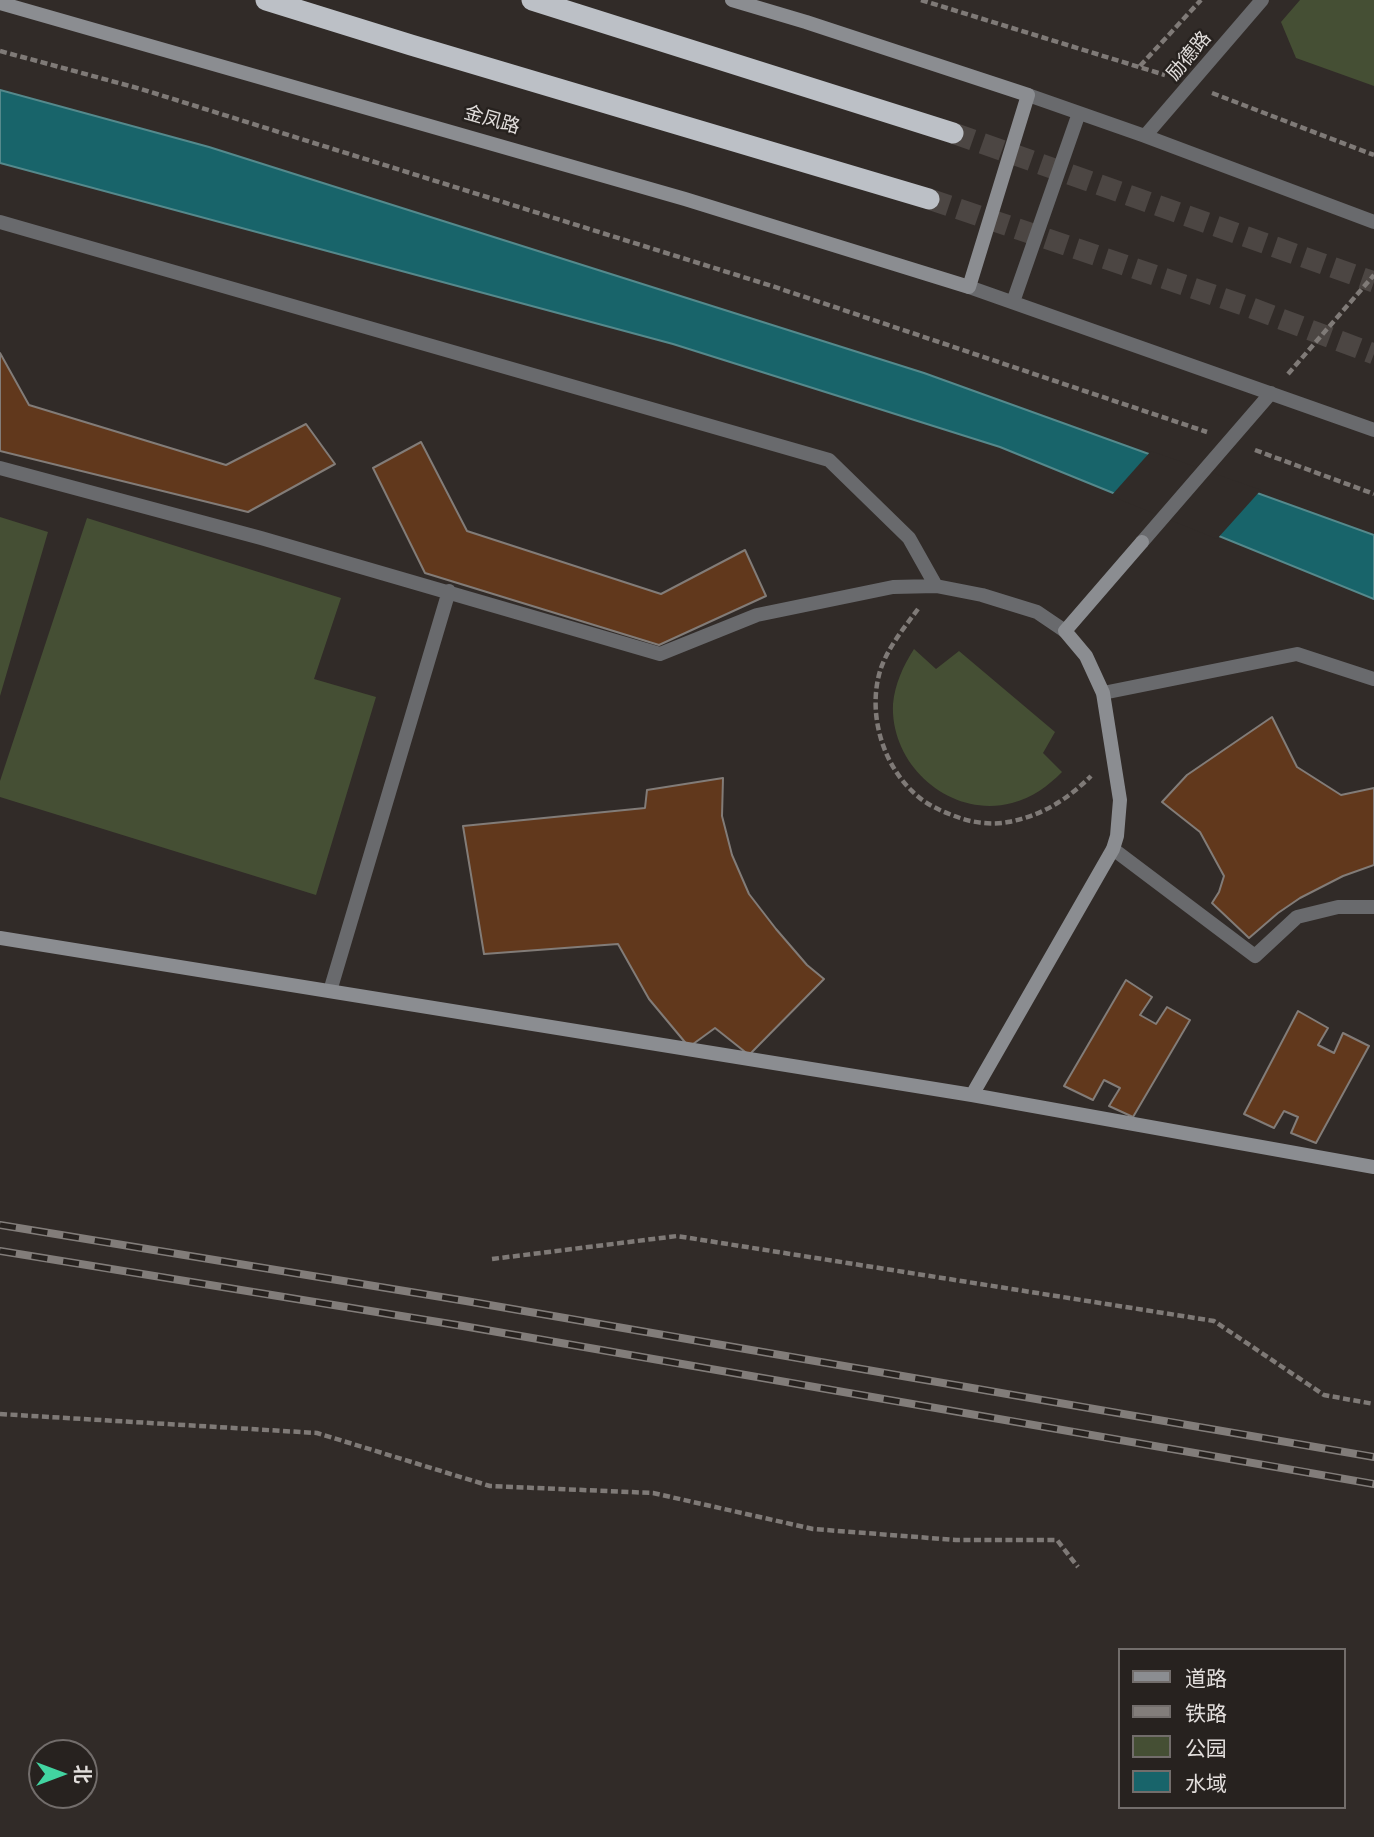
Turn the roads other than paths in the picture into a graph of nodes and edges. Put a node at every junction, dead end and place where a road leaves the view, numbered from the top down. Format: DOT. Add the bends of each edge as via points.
graph roads {
  1 [pos="266,0"];
  2 [pos="532,0"];
  3 [pos="732,0"];
  4 [pos="1262,0"];
  5 [pos="0,3"];
  6 [pos="1028,95"];
  7 [pos="1079,113"];
  8 [pos="953,133"];
  9 [pos="1145,136"];
  10 [pos="929,199"];
  11 [pos="0,222"];
  12 [pos="1374,222"];
  13 [pos="969,287"];
  14 [pos="1013,302"];
  15 [pos="1271,393"];
  16 [pos="1374,430"];
  17 [pos="0,467"];
  18 [pos="936,586"];
  19 [pos="449,591"];
  20 [pos="1065,631"];
  21 [pos="1374,680"];
  22 [pos="1103,693"];
  23 [pos="1113,849"];
  24 [pos="1374,906"];
  25 [pos="0,939"];
  26 [pos="330,991"];
  27 [pos="931,1088"];
  28 [pos="972,1095"];
  29 [pos="1374,1167"];
  1 -- 10 [label="highway"];
  2 -- 8 [label="highway"];
  3 -- 6 [label="street"];
  4 -- 9 [label="street, 励德路"];
  5 -- 13 [label="street, 金凤路" via="685,199"];
  6 -- 7 [label="street"];
  6 -- 13 [label="street"];
  7 -- 9 [label="street"];
  7 -- 14 [label="street"];
  9 -- 12 [label="street"];
  11 -- 18 [label="street" via="829,460 909,538"];
  13 -- 14 [label="street"];
  14 -- 15 [label="street"];
  15 -- 16 [label="street"];
  15 -- 20 [label="street"];
  17 -- 19 [label="street"];
  18 -- 19 [label="street" via="893,587 757,615 660,654"];
  18 -- 20 [label="street" via="1037,612"];
  19 -- 26 [label="street"];
  20 -- 22 [label="street" via="1087,656"];
  21 -- 22 [label="street" via="1297,654"];
  22 -- 23 [label="street" via="1120,815"];
  23 -- 24 [label="street" via="1255,956 1297,916 1338,907"];
  23 -- 28 [label="street"];
  25 -- 26 [label="street"];
  25 -- 27 [label="street"];
  26 -- 27 [label="street"];
  27 -- 28 [label="street"];
  28 -- 29 [label="street"];
}
